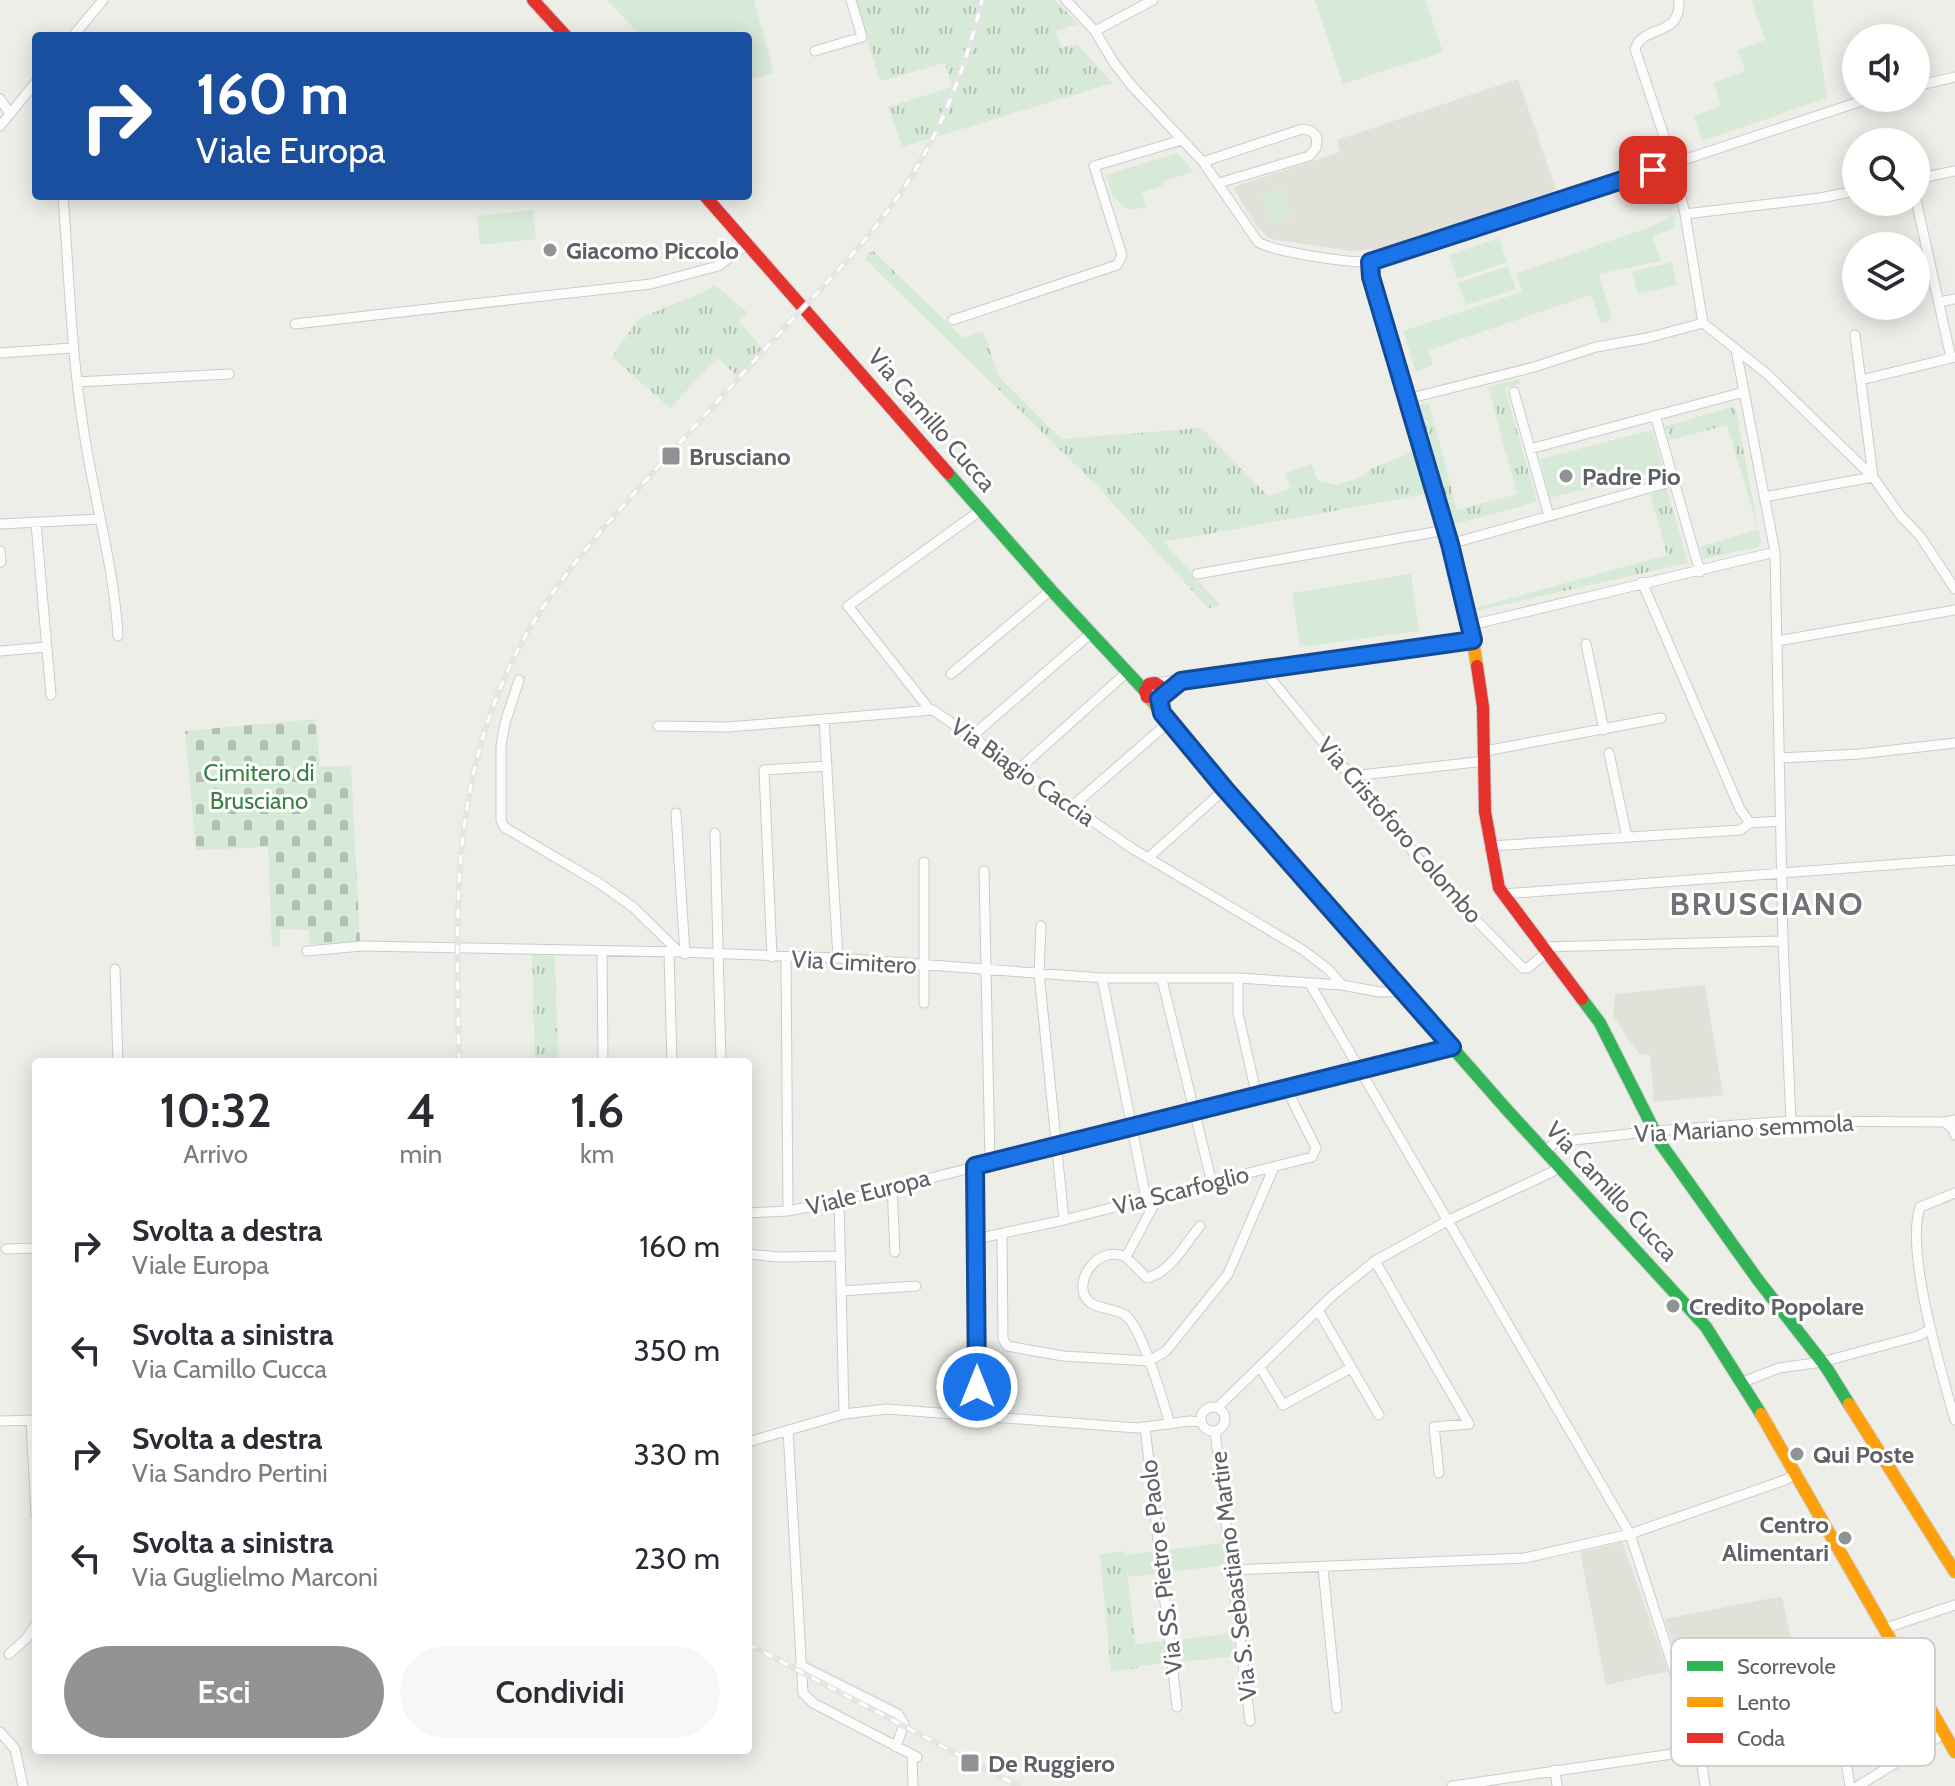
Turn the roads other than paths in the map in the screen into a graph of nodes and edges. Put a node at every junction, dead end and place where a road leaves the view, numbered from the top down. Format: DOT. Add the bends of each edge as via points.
graph roads {
  1 [pos="103,0"];
  2 [pos="533,0"];
  3 [pos="851,0"];
  4 [pos="1066,0"];
  5 [pos="1153,0"];
  6 [pos="1679,0"];
  7 [pos="1095,31"];
  8 [pos="76,32"];
  9 [pos="562,32"];
  10 [pos="815,51"];
  11 [pos="1955,77"];
  12 [pos="1930,83"];
  13 [pos="32,87"];
  14 [pos="0,99"];
  15 [pos="1842,108"];
  16 [pos="10,114"];
  17 [pos="0,126"];
  18 [pos="1182,140"];
  19 [pos="1203,162"];
  20 [pos="1673,163"];
  21 [pos="1955,171"];
  22 [pos="1930,176"];
  23 [pos="1219,183"];
  24 [pos="1842,194"];
  25 [pos="63,200"];
  26 [pos="709,200"];
  27 [pos="1685,214"];
  28 [pos="1920,216"];
  29 [pos="748,244"];
  30 [pos="1370,262"];
  31 [pos="1955,299"];
  32 [pos="1939,302"];
  33 [pos="953,320"];
  34 [pos="1703,323"];
  35 [pos="295,324"];
  36 [pos="1855,335"];
  37 [pos="72,348"];
  38 [pos="1736,350"];
  39 [pos="0,353"];
  40 [pos="1953,358"];
  41 [pos="229,374"];
  42 [pos="1861,380"];
  43 [pos="77,382"];
  44 [pos="1514,392"];
  45 [pos="1744,392"];
  46 [pos="1407,399"];
  47 [pos="1655,415"];
  48 [pos="1530,449"];
  49 [pos="1873,477"];
  50 [pos="1674,481"];
  51 [pos="1764,497"];
  52 [pos="981,510"];
  53 [pos="1549,516"];
  54 [pos="100,519"];
  55 [pos="36,523"];
  56 [pos="0,524"];
  57 [pos="1448,537"];
  58 [pos="0,551"];
  59 [pos="1775,552"];
  60 [pos="1,562"];
  61 [pos="1700,572"];
  62 [pos="1197,574"];
  63 [pos="1642,582"];
  64 [pos="1955,589"];
  65 [pos="1051,590"];
  66 [pos="1955,610"];
  67 [pos="1471,625"];
  68 [pos="1090,634"];
  69 [pos="118,636"];
  70 [pos="1473,640"];
  71 [pos="1777,641"];
  72 [pos="1586,644"];
  73 [pos="47,647"];
  74 [pos="0,651"];
  75 [pos="1262,668"];
  76 [pos="1126,673"];
  77 [pos="951,674"];
  78 [pos="519,680"];
  79 [pos="1154,692"];
  80 [pos="51,695"];
  81 [pos="930,710"];
  82 [pos="1166,717"];
  83 [pos="1661,718"];
  84 [pos="824,719"];
  85 [pos="658,726"];
  86 [pos="1604,730"];
  87 [pos="971,737"];
  88 [pos="1955,743"];
  89 [pos="1609,753"];
  90 [pos="1485,756"];
  91 [pos="1780,758"];
  92 [pos="827,766"];
  93 [pos="1018,770"];
  94 [pos="1352,776"];
  95 [pos="1225,789"];
  96 [pos="1076,803"];
  97 [pos="676,813"];
  98 [pos="1780,821"];
  99 [pos="1750,823"];
  100 [pos="715,833"];
  101 [pos="1627,837"];
  102 [pos="1490,846"];
  103 [pos="1148,858"];
  104 [pos="1955,860"];
  105 [pos="924,862"];
  106 [pos="984,871"];
  107 [pos="1783,874"];
  108 [pos="1503,894"];
  109 [pos="1041,926"];
  110 [pos="1783,941"];
  111 [pos="1544,950"];
  112 [pos="307,951"];
  113 [pos="602,951"];
  114 [pos="677,953"];
  115 [pos="718,956"];
  116 [pos="772,957"];
  117 [pos="786,958"];
  118 [pos="838,958"];
  119 [pos="925,965"];
  120 [pos="985,968"];
  121 [pos="115,969"];
  122 [pos="1039,973"];
  123 [pos="1102,978"];
  124 [pos="1238,978"];
  125 [pos="1162,980"];
  126 [pos="1310,984"];
  127 [pos="1342,985"];
  128 [pos="1399,987"];
  129 [pos="924,1003"];
  130 [pos="1452,1047"];
  131 [pos="118,1058"];
  132 [pos="603,1058"];
  133 [pos="672,1058"];
  134 [pos="721,1058"];
  135 [pos="1358,1071"];
  136 [pos="1287,1090"];
  137 [pos="1257,1097"];
  138 [pos="1194,1112"];
  139 [pos="1791,1121"];
  140 [pos="1950,1121"];
  141 [pos="1131,1128"];
  142 [pos="1655,1131"];
  143 [pos="1955,1135"];
  144 [pos="1058,1146"];
  145 [pos="1546,1150"];
  146 [pos="990,1162"];
  147 [pos="975,1166"];
  148 [pos="1560,1166"];
  149 [pos="1274,1167"];
  150 [pos="1212,1183"];
  151 [pos="892,1186"];
  152 [pos="1955,1193"];
  153 [pos="1159,1195"];
  154 [pos="1146,1198"];
  155 [pos="839,1201"];
  156 [pos="788,1211"];
  157 [pos="752,1213"];
  158 [pos="1064,1220"];
  159 [pos="1449,1220"];
  160 [pos="1200,1226"];
  161 [pos="1002,1234"];
  162 [pos="976,1239"];
  163 [pos="32,1248"];
  164 [pos="6,1249"];
  165 [pos="895,1252"];
  166 [pos="752,1254"];
  167 [pos="840,1256"];
  168 [pos="1126,1257"];
  169 [pos="1375,1261"];
  170 [pos="916,1286"];
  171 [pos="841,1291"];
  172 [pos="1318,1310"];
  173 [pos="1931,1329"];
  174 [pos="1149,1361"];
  175 [pos="1822,1362"];
  176 [pos="1260,1367"];
  177 [pos="1351,1368"];
  178 [pos="1743,1382"];
  179 [pos="1218,1407"];
  180 [pos="844,1414"];
  181 [pos="1379,1415"];
  182 [pos="977,1416"];
  183 [pos="32,1420"];
  184 [pos="1955,1420"];
  185 [pos="0,1421"];
  186 [pos="1201,1422"];
  187 [pos="1170,1424"];
  188 [pos="1145,1427"];
  189 [pos="788,1430"];
  190 [pos="1215,1431"];
  191 [pos="752,1441"];
  192 [pos="1439,1473"];
  193 [pos="1796,1473"];
  194 [pos="1630,1534"];
  195 [pos="1323,1568"];
  196 [pos="1232,1570"];
  197 [pos="1955,1572"];
  198 [pos="1955,1605"];
  199 [pos="1886,1628"];
  200 [pos="32,1630"];
  201 [pos="1892,1638"];
  202 [pos="9,1654"];
  203 [pos="1671,1661"];
  204 [pos="800,1665"];
  205 [pos="1177,1707"];
  206 [pos="1337,1708"];
  207 [pos="1935,1715"];
  208 [pos="1250,1721"];
  209 [pos="0,1732"];
  210 [pos="1945,1733"];
  211 [pos="1935,1739"];
  212 [pos="896,1747"];
  213 [pos="1955,1752"];
  214 [pos="1671,1754"];
  215 [pos="1702,1766"];
  216 [pos="1847,1766"];
  217 [pos="1891,1766"];
  218 [pos="1555,1770"];
  219 [pos="1528,1774"];
  220 [pos="1500,1782"];
  221 [pos="1472,1785"];
  222 [pos="23,1786"];
  223 [pos="913,1786"];
  224 [pos="1452,1786"];
  225 [pos="1529,1786"];
  226 [pos="1557,1786"];
  227 [pos="1705,1786"];
  228 [pos="1850,1786"];
  229 [pos="1858,1786"];
  1 -- 8 [label="street"];
  2 -- 9 [label="street"];
  3 -- 10 [label="street" via="862,37"];
  4 -- 7 [label="street"];
  5 -- 7 [label="street"];
  6 -- 20 [label="street" via="1672,24 1644,36 1635,49"];
  7 -- 18 [label="street" via="1114,63"];
  11 -- 12 [label="street"];
  13 -- 16 [label="street"];
  14 -- 16 [label="street"];
  15 -- 20 [label="street"];
  16 -- 17 [label="street"];
  18 -- 19 [label="street"];
  18 -- 33 [label="street" via="1094,166 1122,255 1117,265"];
  19 -- 23 [label="street"];
  19 -- 23 [label="street" via="1302,129 1317,137 1309,156"];
  20 -- 27 [label="street"];
  20 -- 30 [label="street"];
  21 -- 22 [label="street"];
  23 -- 30 [label="street" via="1261,244"];
  24 -- 27 [label="street"];
  25 -- 37 [label="street"];
  26 -- 29 [label="street, Via Camillo Cucca"];
  27 -- 34 [label="street"];
  28 -- 32 [label="street"];
  29 -- 35 [label="street" via="718,266 651,284"];
  29 -- 52 [label="street, Via Camillo Cucca"];
  30 -- 46 [label="street"];
  31 -- 32 [label="street"];
  32 -- 40 [label="street"];
  34 -- 38 [label="street"];
  34 -- 46 [label="street"];
  36 -- 42 [label="street"];
  37 -- 39 [label="street"];
  37 -- 43 [label="street"];
  38 -- 45 [label="street"];
  38 -- 49 [label="street"];
  40 -- 42 [label="street"];
  41 -- 43 [label="street"];
  42 -- 49 [label="street"];
  43 -- 54 [label="street"];
  44 -- 48 [label="street"];
  45 -- 47 [label="street"];
  45 -- 51 [label="street"];
  46 -- 57 [label="street"];
  47 -- 48 [label="street"];
  47 -- 50 [label="street"];
  48 -- 53 [label="street"];
  49 -- 51 [label="street"];
  49 -- 64 [label="street"];
  50 -- 53 [label="street"];
  50 -- 61 [label="street"];
  51 -- 59 [label="street"];
  52 -- 65 [label="street, Via Camillo Cucca"];
  52 -- 81 [label="street" via="848,606"];
  53 -- 57 [label="street"];
  54 -- 55 [label="street"];
  54 -- 69 [label="street"];
  55 -- 56 [label="street"];
  55 -- 73 [label="street"];
  57 -- 62 [label="street"];
  57 -- 67 [label="street"];
  58 -- 60 [label="street"];
  59 -- 61 [label="street"];
  59 -- 71 [label="street"];
  61 -- 63 [label="street"];
  63 -- 67 [label="street"];
  63 -- 99 [label="street"];
  65 -- 68 [label="street, Via Camillo Cucca"];
  65 -- 77 [label="street"];
  66 -- 71 [label="street"];
  67 -- 70 [label="street"];
  68 -- 76 [label="street, Via Camillo Cucca"];
  68 -- 87 [label="street"];
  70 -- 75 [label="street"];
  70 -- 90 [label="street"];
  71 -- 91 [label="street"];
  72 -- 86 [label="street"];
  73 -- 74 [label="street"];
  73 -- 80 [label="street"];
  75 -- 79 [label="street" via="1181,681"];
  75 -- 94 [label="street, Via Cristoforo Colombo"];
  76 -- 79 [label="street, Via Camillo Cucca"];
  76 -- 93 [label="street"];
  78 -- 114 [label="street" via="501,746 504,827 633,907"];
  79 -- 82 [label="street, Via Camillo Cucca"];
  81 -- 84 [label="street, Via Biagio Caccia"];
  81 -- 87 [label="street, Via Biagio Caccia"];
  82 -- 95 [label="street, Via Camillo Cucca"];
  82 -- 96 [label="street"];
  83 -- 86 [label="street"];
  84 -- 85 [label="street, Via Biagio Caccia" via="716,728"];
  84 -- 92 [label="street"];
  86 -- 90 [label="street"];
  87 -- 93 [label="street, Via Biagio Caccia"];
  88 -- 91 [label="street"];
  89 -- 101 [label="street"];
  90 -- 94 [label="street"];
  90 -- 102 [label="street"];
  91 -- 98 [label="street"];
  92 -- 116 [label="street" via="764,770"];
  92 -- 118 [label="street"];
  93 -- 103 [label="street, Via Biagio Caccia"];
  94 -- 111 [label="street, Via Cristoforo Colombo" via="1433,876 1523,968"];
  95 -- 103 [label="street"];
  95 -- 128 [label="street, Via Camillo Cucca"];
  97 -- 114 [label="street"];
  98 -- 99 [label="street"];
  98 -- 107 [label="street"];
  99 -- 101 [label="street" via="1740,830"];
  100 -- 115 [label="street"];
  101 -- 102 [label="street"];
  102 -- 108 [label="street"];
  103 -- 127 [label="street, Via Biagio Caccia" via="1292,943"];
  104 -- 107 [label="street"];
  105 -- 119 [label="street"];
  106 -- 120 [label="street"];
  107 -- 108 [label="street"];
  107 -- 110 [label="street"];
  108 -- 111 [label="street"];
  109 -- 122 [label="street"];
  110 -- 111 [label="street"];
  110 -- 139 [label="street"];
  111 -- 142 [label="street" via="1600,1023"];
  112 -- 113 [label="street, Via Cimitero" via="362,946"];
  113 -- 114 [label="street, Via Cimitero"];
  113 -- 132 [label="street"];
  114 -- 115 [label="street, Via Cimitero"];
  114 -- 133 [label="street"];
  115 -- 116 [label="street, Via Cimitero"];
  115 -- 134 [label="street"];
  116 -- 117 [label="street, Via Cimitero"];
  117 -- 118 [label="street, Via Cimitero"];
  117 -- 156 [label="street"];
  118 -- 119 [label="street, Via Cimitero"];
  119 -- 120 [label="street, Via Cimitero"];
  119 -- 129 [label="street"];
  120 -- 122 [label="street, Via Cimitero"];
  120 -- 146 [label="street"];
  121 -- 131 [label="street"];
  122 -- 123 [label="street, Via Cimitero"];
  122 -- 144 [label="street"];
  123 -- 125 [label="street, Via Cimitero"];
  123 -- 141 [label="street"];
  124 -- 125 [label="street, Via Cimitero"];
  124 -- 126 [label="street, Via Cimitero"];
  124 -- 137 [label="street" via="1238,1013"];
  125 -- 138 [label="street"];
  126 -- 127 [label="street, Via Cimitero"];
  126 -- 135 [label="street"];
  127 -- 128 [label="street, Via Cimitero" via="1380,992"];
  128 -- 130 [label="street, Via Camillo Cucca"];
  130 -- 135 [label="street, Viale Europa"];
  130 -- 145 [label="street, Via Camillo Cucca"];
  135 -- 136 [label="street, Viale Europa"];
  135 -- 159 [label="street"];
  136 -- 137 [label="street, Viale Europa"];
  136 -- 149 [label="street, Via Scarfoglio" via="1316,1154"];
  137 -- 138 [label="street, Viale Europa"];
  138 -- 141 [label="street, Viale Europa"];
  138 -- 150 [label="street"];
  139 -- 140 [label="street, Via Mariano semmola"];
  139 -- 142 [label="street, Via Mariano semmola"];
  140 -- 143 [label="street"];
  141 -- 144 [label="street, Viale Europa"];
  141 -- 154 [label="street"];
  142 -- 145 [label="street, Via Mariano semmola" via="1556,1142"];
  142 -- 175 [label="street"];
  144 -- 146 [label="street, Viale Europa"];
  144 -- 158 [label="street"];
  145 -- 148 [label="street, Via Camillo Cucca"];
  146 -- 147 [label="street, Viale Europa"];
  147 -- 151 [label="street, Viale Europa"];
  147 -- 162 [label="street"];
  148 -- 159 [label="street"];
  148 -- 178 [label="street, Via Camillo Cucca" via="1706,1327"];
  149 -- 150 [label="street, Via Scarfoglio"];
  149 -- 174 [label="street" via="1228,1274 1166,1351"];
  150 -- 153 [label="street, Via Scarfoglio"];
  151 -- 155 [label="street, Viale Europa"];
  151 -- 165 [label="street"];
  152 -- 173 [label="street" via="1920,1207 1917,1216 1919,1266"];
  153 -- 154 [label="street, Via Scarfoglio"];
  153 -- 168 [label="street"];
  154 -- 158 [label="street, Via Scarfoglio"];
  155 -- 156 [label="street, Viale Europa"];
  155 -- 167 [label="street"];
  156 -- 157 [label="street, Viale Europa"];
  158 -- 161 [label="street, Via Scarfoglio"];
  159 -- 169 [label="street"];
  159 -- 194 [label="street"];
  160 -- 168 [label="street" via="1154,1277 1142,1275"];
  161 -- 162 [label="street, Via Scarfoglio"];
  161 -- 174 [label="street" via="1007,1346 1063,1356"];
  162 -- 182 [label="street"];
  163 -- 164 [label="street"];
  166 -- 167 [label="street"];
  167 -- 171 [label="street"];
  168 -- 174 [label="street" via="1109,1253 1095,1259 1083,1289 1091,1304 1129,1318"];
  169 -- 172 [label="street"];
  169 -- 192 [label="street" via="1469,1424 1434,1427"];
  170 -- 171 [label="street"];
  171 -- 180 [label="street"];
  172 -- 176 [label="street"];
  172 -- 177 [label="street"];
  173 -- 175 [label="street"];
  173 -- 184 [label="street"];
  174 -- 187 [label="street"];
  175 -- 178 [label="street" via="1779,1368"];
  175 -- 197 [label="street"];
  176 -- 177 [label="street" via="1283,1405"];
  176 -- 179 [label="street"];
  177 -- 181 [label="street"];
  178 -- 193 [label="street, Via Camillo Cucca"];
  179 -- 186 [label="street" via="1206,1408"];
  179 -- 190 [label="street" via="1226,1420"];
  180 -- 182 [label="street" via="887,1409"];
  180 -- 189 [label="street"];
  182 -- 188 [label="street"];
  183 -- 185 [label="street"];
  186 -- 187 [label="street"];
  186 -- 190 [label="street"];
  187 -- 188 [label="street"];
  188 -- 205 [label="street, Via SS. Pietro e Paolo"];
  189 -- 191 [label="street"];
  189 -- 204 [label="street"];
  190 -- 196 [label="street, Via S. Sebastiano Martire"];
  193 -- 194 [label="street"];
  193 -- 199 [label="street, Via Camillo Cucca"];
  194 -- 195 [label="street" via="1525,1558"];
  194 -- 203 [label="street"];
  195 -- 196 [label="street"];
  195 -- 206 [label="street"];
  196 -- 208 [label="street, Via S. Sebastiano Martire"];
  198 -- 199 [label="street"];
  199 -- 201 [label="street, Via Camillo Cucca"];
  200 -- 202 [label="street"];
  204 -- 212 [label="street" via="807,1698"];
  204 -- 212 [label="street" via="898,1714 904,1724"];
  207 -- 210 [label="street, Via Camillo Cucca"];
  209 -- 222 [label="street" via="15,1749"];
  210 -- 211 [label="street"];
  210 -- 213 [label="street, Via Camillo Cucca"];
  212 -- 223 [label="street" via="914,1756"];
  214 -- 218 [label="street"];
  215 -- 227 [label="street"];
  216 -- 228 [label="street"];
  217 -- 229 [label="street"];
  218 -- 219 [label="street"];
  218 -- 226 [label="street"];
  219 -- 220 [label="street"];
  219 -- 225 [label="street"];
  220 -- 221 [label="street"];
  221 -- 224 [label="street"];
}
